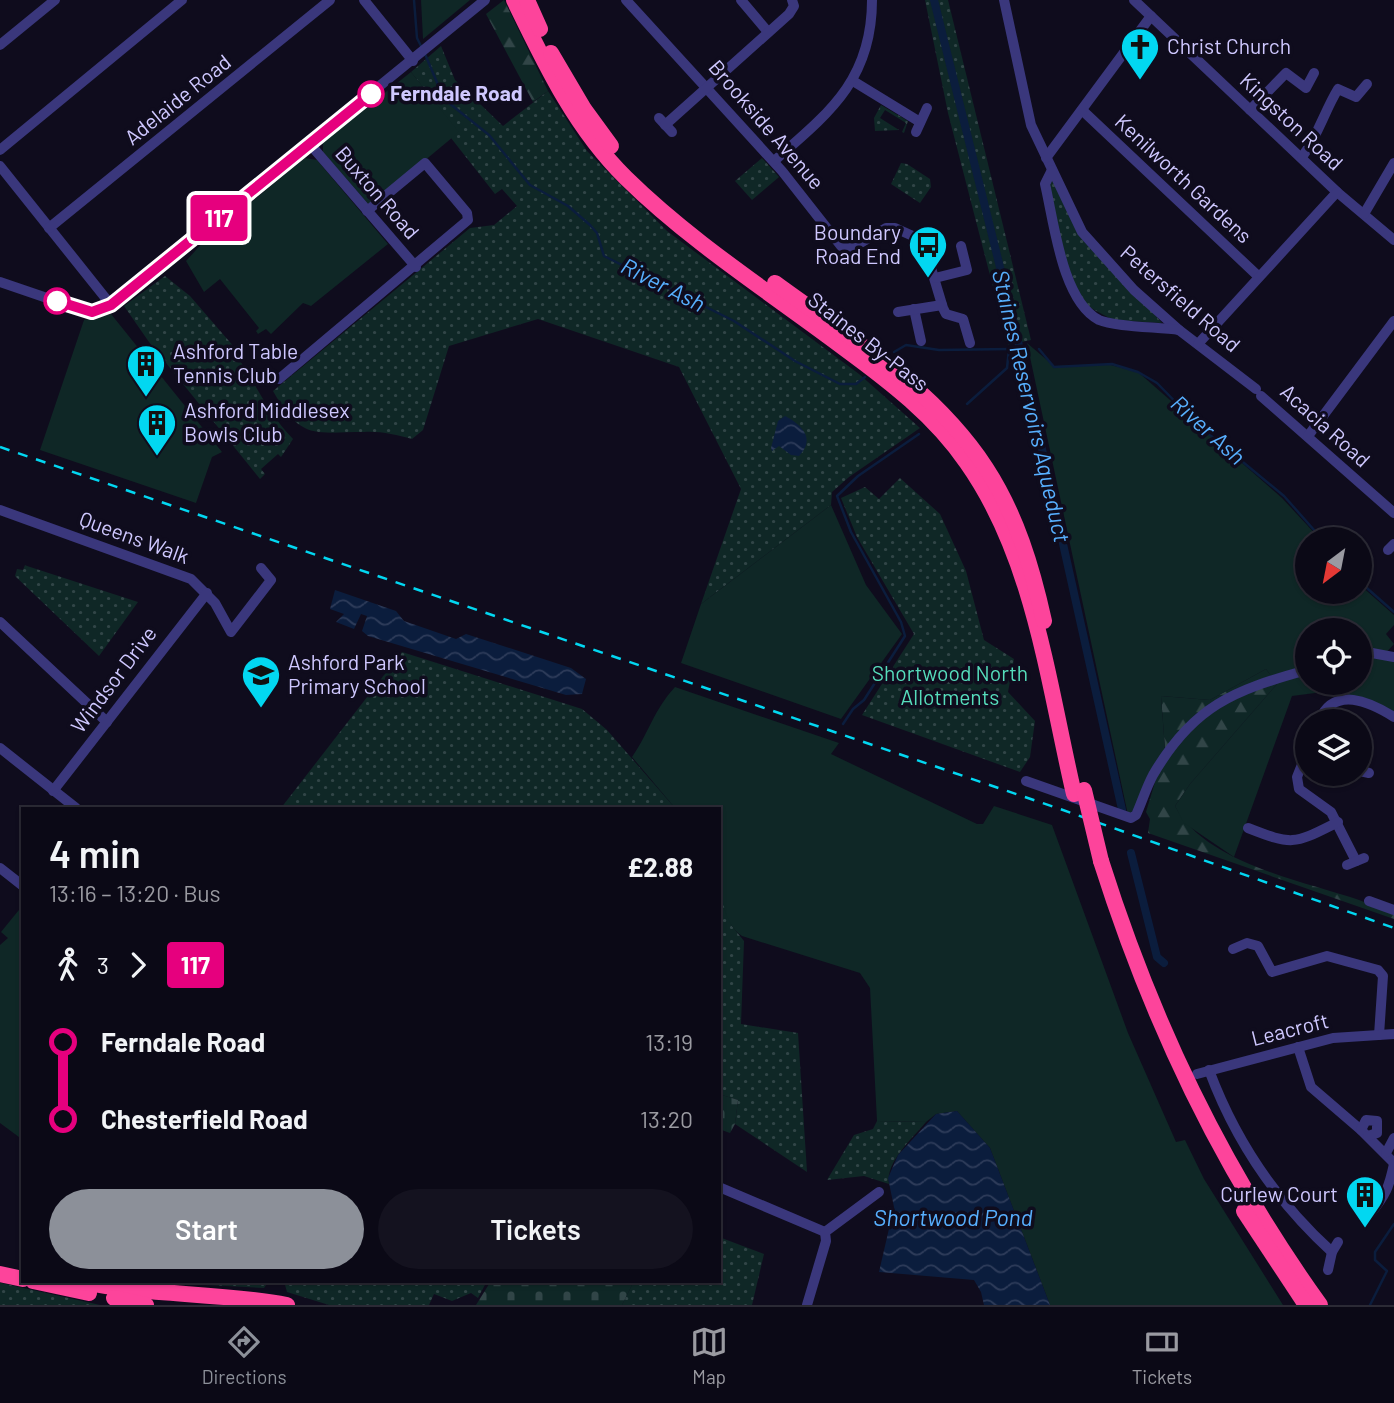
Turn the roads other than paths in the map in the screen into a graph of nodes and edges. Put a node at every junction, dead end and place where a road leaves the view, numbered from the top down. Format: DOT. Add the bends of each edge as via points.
graph roads {
  1 [pos="55,0"];
  2 [pos="182,0"];
  3 [pos="330,0"];
  4 [pos="364,0"];
  5 [pos="485,0"];
  6 [pos="514,0"];
  7 [pos="527,0"];
  8 [pos="626,0"];
  9 [pos="741,0"];
  10 [pos="792,0"];
  11 [pos="872,0"];
  12 [pos="1004,0"];
  13 [pos="1134,0"];
  14 [pos="1151,16"];
  15 [pos="768,32"];
  16 [pos="0,45"];
  17 [pos="420,55"];
  18 [pos="1314,74"];
  19 [pos="853,80"];
  20 [pos="1367,84"];
  21 [pos="708,87"];
  22 [pos="927,108"];
  23 [pos="1082,110"];
  24 [pos="1250,110"];
  25 [pos="665,125"];
  26 [pos="309,143"];
  27 [pos="0,150"];
  28 [pos="1302,157"];
  29 [pos="1046,158"];
  30 [pos="774,161"];
  31 [pos="1394,163"];
  32 [pos="0,166"];
  33 [pos="1052,170"];
  34 [pos="1338,192"];
  35 [pos="367,211"];
  36 [pos="1364,214"];
  37 [pos="49,228"];
  38 [pos="1394,240"];
  39 [pos="961,246"];
  40 [pos="416,267"];
  41 [pos="1258,276"];
  42 [pos="935,278"];
  43 [pos="0,282"];
  44 [pos="111,305"];
  45 [pos="942,305"];
  46 [pos="914,309"];
  47 [pos="898,312"];
  48 [pos="1394,321"];
  49 [pos="1179,330"];
  50 [pos="921,341"];
  51 [pos="970,342"];
  52 [pos="1198,344"];
  53 [pos="279,379"];
  54 [pos="1259,392"];
  55 [pos="1308,436"];
  56 [pos="0,510"];
  57 [pos="1394,513"];
  58 [pos="261,568"];
  59 [pos="207,593"];
  60 [pos="0,622"];
  61 [pos="1372,653"];
  62 [pos="1394,657"];
  63 [pos="1295,674"];
  64 [pos="1326,709"];
  65 [pos="1394,717"];
  66 [pos="107,722"];
  67 [pos="0,748"];
  68 [pos="1026,781"];
  69 [pos="1298,786"];
  70 [pos="53,791"];
  71 [pos="1079,792"];
  72 [pos="75,807"];
  73 [pos="1338,822"];
  74 [pos="1248,828"];
  75 [pos="1356,861"];
  76 [pos="0,868"];
  77 [pos="21,884"];
  78 [pos="1368,901"];
  79 [pos="1394,910"];
  80 [pos="1235,944"];
  81 [pos="1394,1034"];
  82 [pos="1379,1035"];
  83 [pos="1298,1047"];
  84 [pos="1209,1070"];
  85 [pos="1188,1084"];
  86 [pos="1394,1138"];
  87 [pos="1386,1153"];
  88 [pos="1394,1163"];
  89 [pos="721,1188"];
  90 [pos="879,1192"];
  91 [pos="1370,1214"];
  92 [pos="825,1232"];
  93 [pos="0,1265"];
  94 [pos="21,1269"];
  95 [pos="1328,1270"];
  96 [pos="0,1274"];
  97 [pos="21,1279"];
  98 [pos="42,1283"];
  99 [pos="89,1283"];
  100 [pos="262,1303"];
  101 [pos="146,1305"];
  102 [pos="286,1305"];
  103 [pos="807,1305"];
  104 [pos="1306,1305"];
  105 [pos="1320,1305"];
  1 -- 16 [label="street"];
  2 -- 27 [label="street"];
  3 -- 37 [label="street, Adelaide Road"];
  4 -- 17 [label="street"];
  5 -- 17 [label="street"];
  6 -- 71 [label="highway, Staines By-Pass" via="559,91 582,127 625,177 680,225 888,382 932,420 968,463 997,513 1021,574"];
  7 -- 71 [label="highway, Staines By-Pass" via="584,109 611,147 650,188 917,389 959,431 985,467 1028,558"];
  8 -- 21 [label="street, Brookside Avenue"];
  9 -- 15 [label="street"];
  10 -- 15 [label="street" via="792,10"];
  11 -- 19 [label="street" via="870,36"];
  12 -- 29 [label="street, Petersfield Road" via="1031,125"];
  13 -- 14 [label="street, Kingston Road"];
  14 -- 23 [label="street"];
  14 -- 24 [label="street, Kingston Road"];
  15 -- 21 [label="street"];
  17 -- 26 [label="street"];
  18 -- 24 [label="street" via="1306,88 1286,73"];
  19 -- 22 [label="street" via="918,127"];
  19 -- 30 [label="street" via="834,107"];
  20 -- 28 [label="street" via="1356,97 1338,89 1316,139"];
  21 -- 25 [label="street"];
  21 -- 30 [label="street, Brookside Avenue"];
  23 -- 29 [label="street"];
  23 -- 41 [label="street, Kenilworth Gardens"];
  24 -- 28 [label="street, Kingston Road"];
  26 -- 35 [label="street, Buxton Road"];
  26 -- 44 [label="street"];
  28 -- 34 [label="street, Kingston Road"];
  29 -- 33 [label="street, Petersfield Road"];
  30 -- 42 [label="street, Brookside Avenue" via="841,246 852,248 881,230 895,228 925,247"];
  31 -- 36 [label="street"];
  32 -- 37 [label="street"];
  33 -- 49 [label="street, Petersfield Road" via="1082,232 1097,252"];
  33 -- 49 [label="street" via="1045,184 1076,300 1100,320"];
  34 -- 36 [label="street, Kingston Road"];
  34 -- 41 [label="street"];
  35 -- 40 [label="street, Buxton Road"];
  35 -- 40 [label="street" via="425,163 468,220"];
  36 -- 38 [label="street, Kingston Road"];
  37 -- 44 [label="street"];
  39 -- 42 [label="street" via="967,270"];
  40 -- 53 [label="street"];
  41 -- 52 [label="street"];
  42 -- 45 [label="street"];
  43 -- 44 [label="street" via="85,311"];
  45 -- 46 [label="street"];
  45 -- 51 [label="street" via="946,314 963,319"];
  46 -- 47 [label="street"];
  46 -- 50 [label="street"];
  48 -- 55 [label="street"];
  49 -- 52 [label="street, Petersfield Road"];
  52 -- 54 [label="street, Petersfield Road"];
  54 -- 55 [label="street, Acacia Road"];
  55 -- 57 [label="street, Acacia Road"];
  56 -- 59 [label="street, Queens Walk" via="172,570"];
  58 -- 59 [label="street, Queens Walk" via="271,580 231,632"];
  59 -- 66 [label="street, Windsor Drive"];
  60 -- 66 [label="street"];
  61 -- 62 [label="street"];
  63 -- 68 [label="street" via="1240,690 1202,715 1166,756 1131,818"];
  64 -- 65 [label="street" via="1340,699 1373,705"];
  66 -- 70 [label="street, Windsor Drive"];
  67 -- 70 [label="street"];
  69 -- 73 [label="street"];
  70 -- 72 [label="street"];
  71 -- 85 [label="highway" via="1134,989 1172,1064"];
  73 -- 74 [label="street" via="1294,842"];
  73 -- 75 [label="street"];
  76 -- 77 [label="street"];
  78 -- 79 [label="street"];
  80 -- 82 [label="street" via="1258,946 1272,972 1327,956 1378,970 1383,976"];
  81 -- 82 [label="street, Leacroft"];
  82 -- 83 [label="street, Leacroft" via="1333,1038"];
  83 -- 84 [label="street, Leacroft"];
  83 -- 87 [label="street" via="1311,1087"];
  84 -- 85 [label="street, Leacroft"];
  84 -- 95 [label="street" via="1237,1135 1284,1202 1335,1247"];
  85 -- 104 [label="highway" via="1243,1209"];
  85 -- 105 [label="highway" via="1255,1208"];
  86 -- 87 [label="street"];
  87 -- 88 [label="street"];
  88 -- 91 [label="street" via="1387,1194"];
  89 -- 92 [label="street"];
  90 -- 92 [label="street"];
  92 -- 103 [label="street"];
  93 -- 94 [label="highway"];
  96 -- 97 [label="highway"];
  98 -- 101 [label="highway"];
  99 -- 100 [label="highway"];
  100 -- 102 [label="highway"];
}
